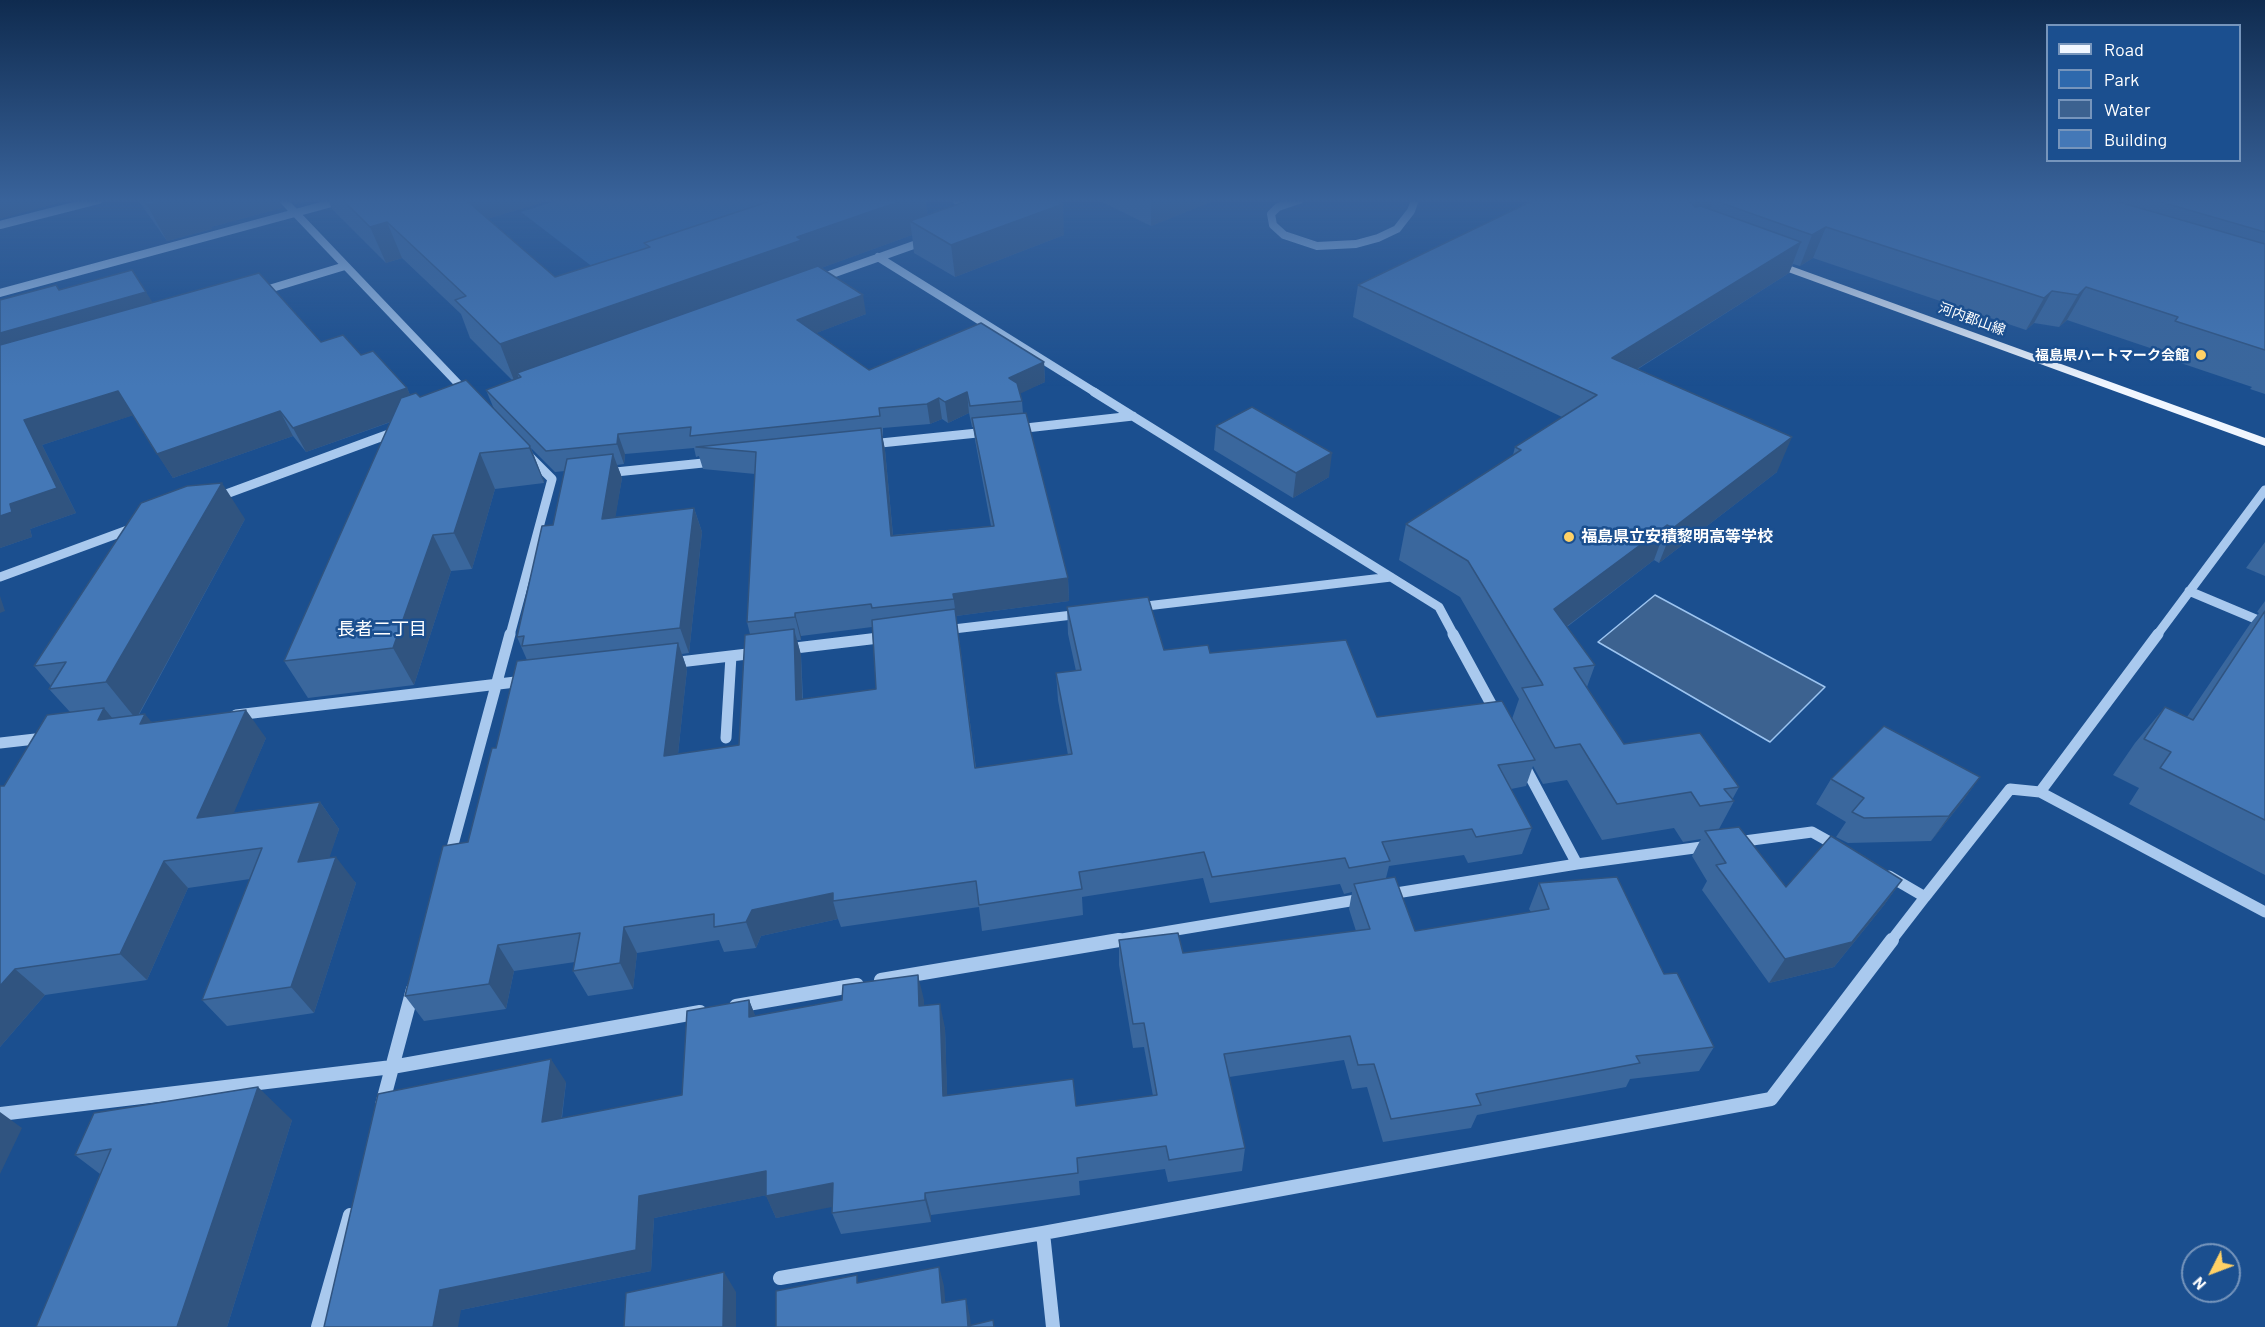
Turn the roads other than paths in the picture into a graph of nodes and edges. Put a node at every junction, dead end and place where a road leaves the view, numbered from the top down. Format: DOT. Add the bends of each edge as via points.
graph roads {
  1 [pos="115,262"];
  2 [pos="341,262"];
  3 [pos="865,262"];
  4 [pos="886,262"];
  5 [pos="1771,262"];
  6 [pos="345,266"];
  7 [pos="811,282"];
  8 [pos="0,293"];
  9 [pos="245,296"];
  10 [pos="476,403"];
  11 [pos="1133,416"];
  12 [pos="410,427"];
  13 [pos="2265,442"];
  14 [pos="518,445"];
  15 [pos="860,446"];
  16 [pos="718,461"];
  17 [pos="599,474"];
  18 [pos="2265,490"];
  19 [pos="210,500"];
  20 [pos="144,524"];
  21 [pos="0,577"];
  22 [pos="1391,577"];
  23 [pos="2189,591"];
  24 [pos="1131,608"];
  25 [pos="1096,612"];
  26 [pos="2265,623"];
  27 [pos="931,632"];
  28 [pos="896,636"];
  29 [pos="778,650"];
  30 [pos="766,652"];
  31 [pos="730,656"];
  32 [pos="660,665"];
  33 [pos="531,680"];
  34 [pos="496,684"];
  35 [pos="224,717"];
  36 [pos="1499,720"];
  37 [pos="59,736"];
  38 [pos="726,738"];
  39 [pos="0,743"];
  40 [pos="1516,751"];
  41 [pos="2040,792"];
  42 [pos="1853,855"];
  43 [pos="1577,864"];
  44 [pos="1874,867"];
  45 [pos="444,876"];
  46 [pos="1925,897"];
  47 [pos="2265,912"];
  48 [pos="417,977"];
  49 [pos="392,1067"];
  50 [pos="379,1113"];
  51 [pos="0,1114"];
  52 [pos="353,1204"];
  53 [pos="1042,1233"];
  54 [pos="780,1278"];
  55 [pos="318,1327"];
  56 [pos="1053,1327"];
  1 -- 8 [label="street"];
  2 -- 6 [label="street"];
  3 -- 7 [label="street"];
  4 -- 11 [label="street"];
  5 -- 13 [label="main road, 河内郡山線"];
  6 -- 9 [label="street"];
  6 -- 10 [label="street"];
  11 -- 15 [label="street"];
  11 -- 22 [label="street"];
  12 -- 19 [label="street"];
  14 -- 34 [label="street" via="558,478"];
  16 -- 17 [label="street"];
  18 -- 23 [label="street"];
  20 -- 21 [label="street"];
  22 -- 24 [label="street"];
  22 -- 36 [label="street" via="1439,607"];
  23 -- 26 [label="street"];
  23 -- 41 [label="street"];
  25 -- 27 [label="street"];
  28 -- 29 [label="street"];
  30 -- 31 [label="street"];
  31 -- 32 [label="street"];
  31 -- 38 [label="street"];
  33 -- 34 [label="street"];
  34 -- 35 [label="street"];
  34 -- 45 [label="street"];
  37 -- 39 [label="street"];
  40 -- 43 [label="street"];
  41 -- 46 [label="street" via="2010,789"];
  41 -- 47 [label="street"];
  42 -- 43 [label="street" via="1812,832"];
  43 -- 49 [label="street" via="1067,947"];
  44 -- 46 [label="street"];
  46 -- 53 [label="street" via="1771,1099"];
  48 -- 49 [label="street"];
  49 -- 50 [label="street"];
  49 -- 51 [label="street"];
  52 -- 55 [label="street"];
  53 -- 54 [label="street"];
  53 -- 56 [label="street"];
}
